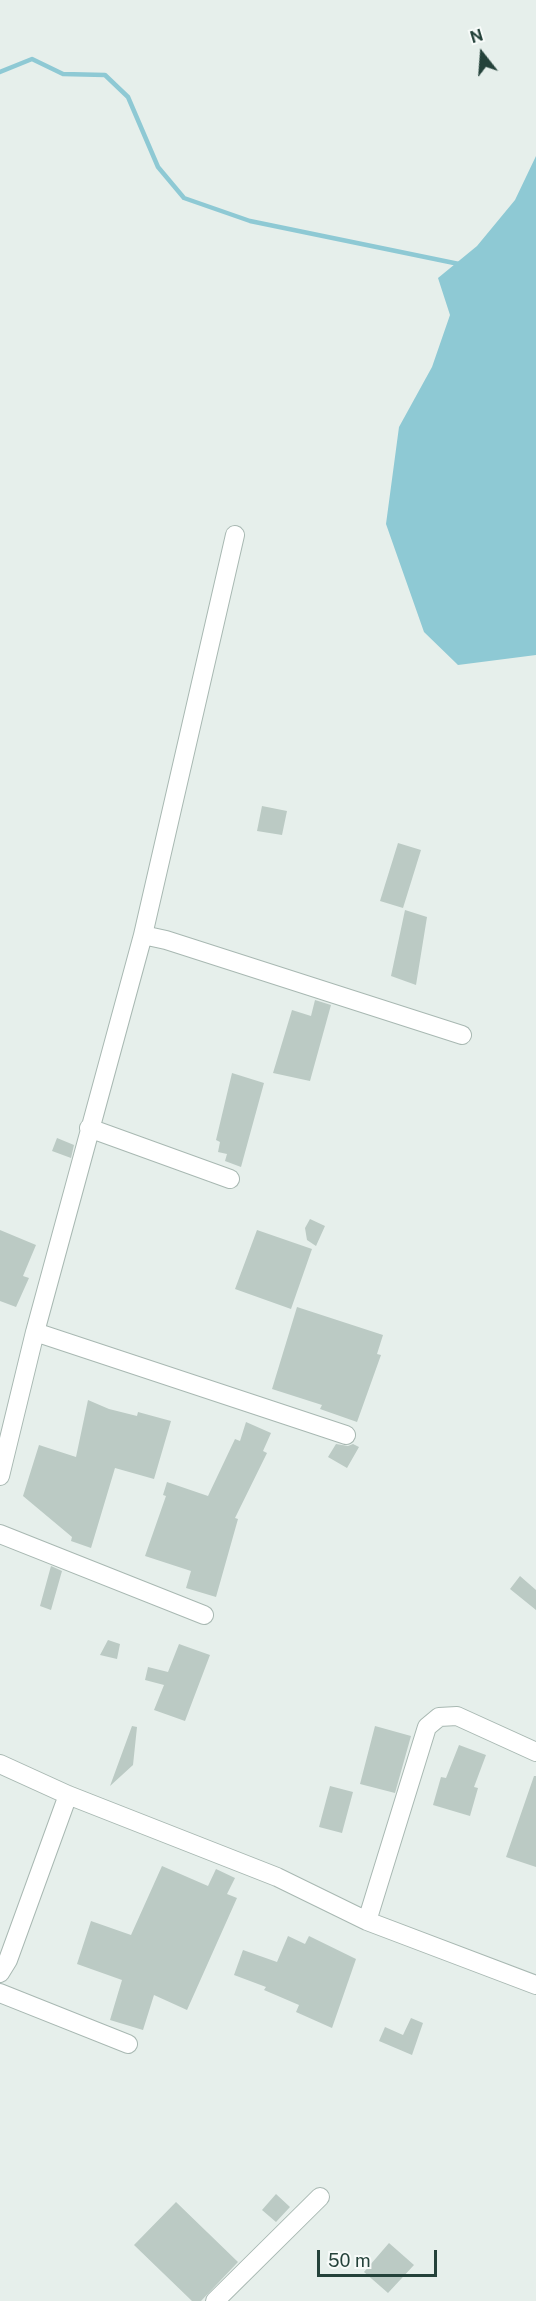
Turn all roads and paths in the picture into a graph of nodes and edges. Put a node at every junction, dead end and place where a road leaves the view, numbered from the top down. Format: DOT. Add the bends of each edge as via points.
graph roads {
  1 [pos="235,535"];
  2 [pos="143,935"];
  3 [pos="462,1035"];
  4 [pos="89,1128"];
  5 [pos="230,1179"];
  6 [pos="35,1332"];
  7 [pos="346,1435"];
  8 [pos="0,1476"];
  9 [pos="0,1534"];
  10 [pos="204,1615"];
  11 [pos="536,1752"];
  12 [pos="0,1764"];
  13 [pos="68,1795"];
  14 [pos="367,1921"];
  15 [pos="0,1974"];
  16 [pos="536,1984"];
  17 [pos="0,1993"];
  18 [pos="128,2044"];
  19 [pos="320,2197"];
  20 [pos="215,2301"];
  1 -- 2 [label="street"];
  2 -- 3 [label="street"];
  2 -- 4 [label="street"];
  4 -- 5 [label="street"];
  4 -- 6 [label="street"];
  6 -- 7 [label="street"];
  6 -- 8 [label="street"];
  9 -- 10 [label="street"];
  11 -- 14 [label="street" via="457,1716 439,1717 426,1727"];
  12 -- 13 [label="street"];
  13 -- 14 [label="street" via="277,1877"];
  13 -- 15 [label="street"];
  14 -- 16 [label="street"];
  17 -- 18 [label="street"];
  19 -- 20 [label="street"];
}
